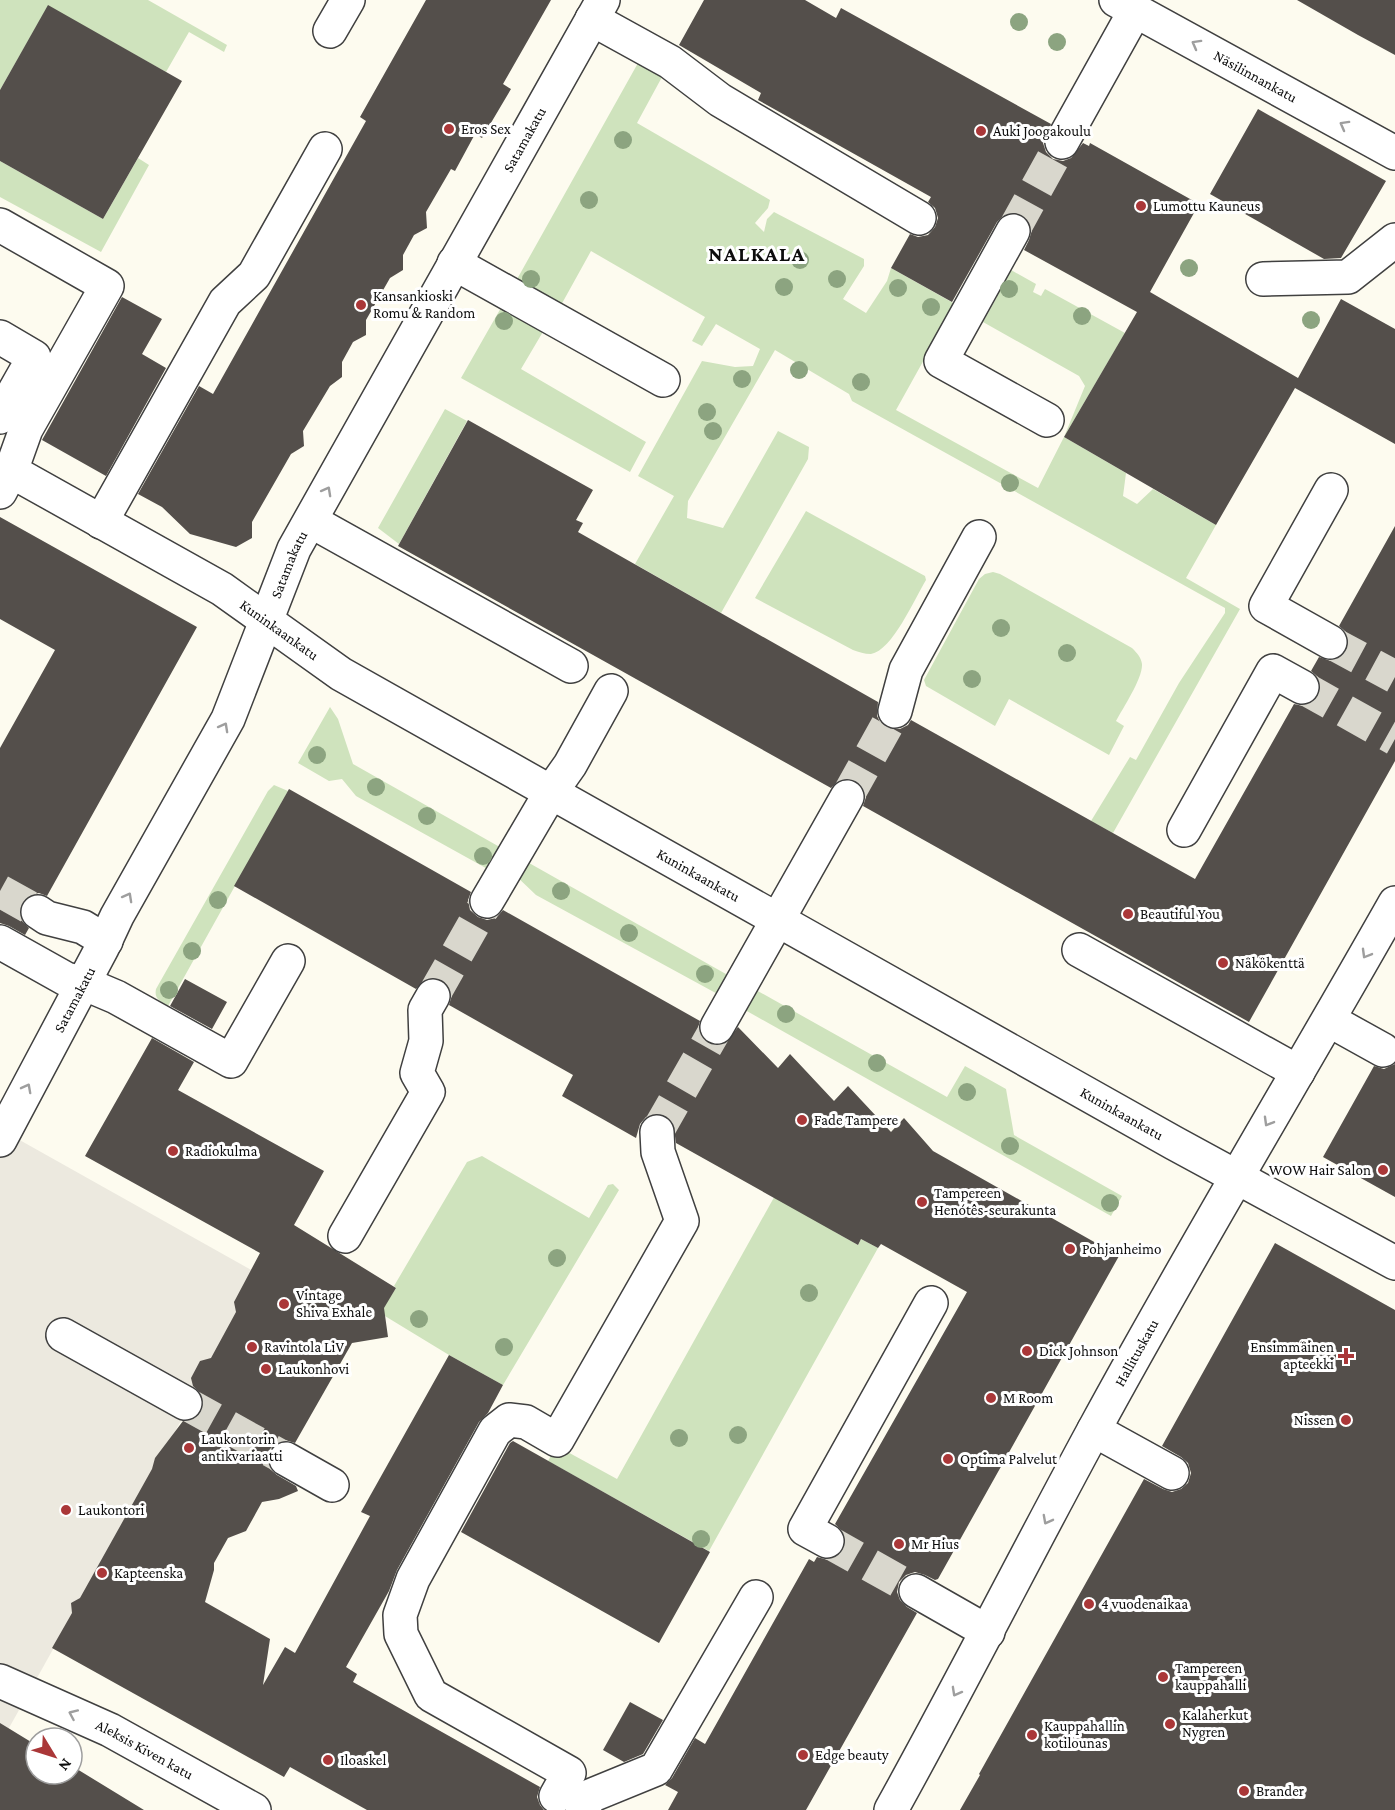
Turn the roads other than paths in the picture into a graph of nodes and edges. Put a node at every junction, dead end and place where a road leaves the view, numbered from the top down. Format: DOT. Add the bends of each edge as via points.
graph roads {
  1 [pos="348,0"];
  2 [pos="1125,5"];
  3 [pos="597,9"];
  4 [pos="330,31"];
  5 [pos="1391,141"];
  6 [pos="1062,142"];
  7 [pos="325,148"];
  8 [pos="919,218"];
  9 [pos="0,225"];
  10 [pos="1013,231"];
  11 [pos="1395,240"];
  12 [pos="454,263"];
  13 [pos="1263,279"];
  14 [pos="0,337"];
  15 [pos="663,380"];
  16 [pos="0,417"];
  17 [pos="1047,420"];
  18 [pos="4,471"];
  19 [pos="1331,490"];
  20 [pos="310,521"];
  21 [pos="101,522"];
  22 [pos="979,537"];
  23 [pos="266,621"];
  24 [pos="1330,642"];
  25 [pos="571,666"];
  26 [pos="1302,687"];
  27 [pos="611,691"];
  28 [pos="895,711"];
  29 [pos="550,792"];
  30 [pos="847,796"];
  31 [pos="1184,830"];
  32 [pos="487,901"];
  33 [pos="1395,903"];
  34 [pos="38,912"];
  35 [pos="777,920"];
  36 [pos="106,941"];
  37 [pos="0,942"];
  38 [pos="1079,950"];
  39 [pos="288,961"];
  40 [pos="83,984"];
  41 [pos="433,996"];
  42 [pos="1329,1020"];
  43 [pos="717,1027"];
  44 [pos="1383,1050"];
  45 [pos="1298,1072"];
  46 [pos="657,1132"];
  47 [pos="0,1140"];
  48 [pos="1237,1176"];
  49 [pos="345,1236"];
  50 [pos="1395,1263"];
  51 [pos="931,1303"];
  52 [pos="63,1335"];
  53 [pos="185,1403"];
  54 [pos="1094,1430"];
  55 [pos="286,1459"];
  56 [pos="1172,1473"];
  57 [pos="332,1485"];
  58 [pos="826,1541"];
  59 [pos="916,1591"];
  60 [pos="756,1597"];
  61 [pos="988,1632"];
  62 [pos="0,1681"];
  63 [pos="569,1803"];
  64 [pos="254,1810"];
  65 [pos="891,1810"];
  1 -- 4 [label="street"];
  5 -- 2 [label="street, Näsilinnankatu, one-way"];
  2 -- 6 [label="street"];
  3 -- 8 [label="street" via="720,100"];
  3 -- 12 [label="street, Satamakatu"];
  7 -- 21 [label="street" via="254,275 225,302"];
  9 -- 18 [label="street" via="107,286"];
  10 -- 17 [label="street" via="941,361"];
  11 -- 13 [label="street" via="1348,277"];
  12 -- 15 [label="street"];
  20 -- 12 [label="street, Satamakatu, one-way"];
  14 -- 16 [label="street" via="34,357"];
  18 -- 21 [label="street, Kuninkaankatu"];
  19 -- 24 [label="street" via="1266,606"];
  20 -- 23 [label="street, Satamakatu" via="294,549"];
  20 -- 25 [label="street"];
  21 -- 23 [label="street, Kuninkaankatu" via="222,589"];
  22 -- 28 [label="street" via="906,670"];
  23 -- 29 [label="street, Kuninkaankatu" via="341,674"];
  36 -- 23 [label="street, Satamakatu, one-way" via="228,719"];
  26 -- 31 [label="street" via="1273,671"];
  27 -- 29 [label="street" via="570,765"];
  29 -- 32 [label="street"];
  29 -- 35 [label="street, Kuninkaankatu"];
  30 -- 35 [label="street"];
  33 -- 42 [label="street, Hallituskatu, one-way"];
  34 -- 36 [label="street" via="83,927"];
  35 -- 43 [label="street"];
  35 -- 48 [label="street, Kuninkaankatu"];
  36 -- 40 [label="street, Satamakatu"];
  37 -- 40 [label="street" via="66,979"];
  38 -- 45 [label="street"];
  39 -- 40 [label="street" via="231,1061 116,997"];
  47 -- 40 [label="street, Satamakatu, one-way"];
  41 -- 49 [label="street" via="425,1010 426,1041 417,1073 428,1092"];
  42 -- 44 [label="street"];
  42 -- 45 [label="street, Hallituskatu"];
  45 -- 48 [label="street, Hallituskatu, one-way"];
  46 -- 63 [label="street" via="658,1152 682,1221 557,1440 526,1422 509,1420 495,1431 413,1579 400,1615 401,1634 431,1695 569,1773"];
  48 -- 50 [label="street, Kuninkaankatu"];
  48 -- 54 [label="street, Hallituskatu"];
  51 -- 58 [label="street" via="805,1529"];
  52 -- 53 [label="street"];
  54 -- 56 [label="street"];
  54 -- 61 [label="street, Hallituskatu, one-way"];
  55 -- 57 [label="street"];
  59 -- 61 [label="street"];
  60 -- 63 [label="street" via="656,1769"];
  61 -- 65 [label="street, Hallituskatu, one-way"];
  64 -- 62 [label="street, Aleksis Kiven katu, one-way" via="110,1730"];
}
